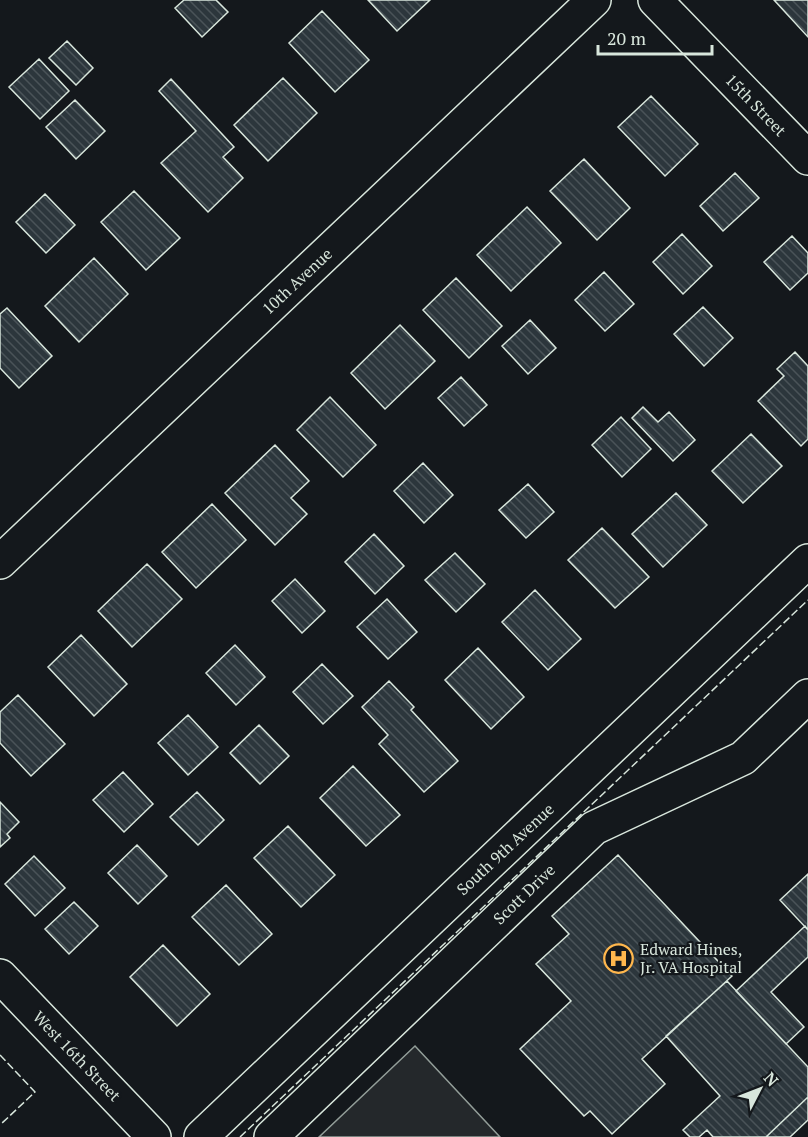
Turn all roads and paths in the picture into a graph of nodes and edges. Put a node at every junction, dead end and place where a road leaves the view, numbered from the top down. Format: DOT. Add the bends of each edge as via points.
graph roads {
  1 [pos="594,0"];
  2 [pos="655,0"];
  3 [pos="808,158"];
  4 [pos="808,561"];
  5 [pos="0,562"];
  6 [pos="808,696"];
  7 [pos="0,976"];
  8 [pos="154,1137"];
  9 [pos="201,1137"];
  10 [pos="271,1137"];
  1 -- 5 [label="street, 10th Avenue"];
  2 -- 3 [label="street, 15th Street"];
  4 -- 9 [label="street, South 9th Avenue"];
  6 -- 10 [label="street, Scott Drive" via="743,758 594,828"];
  7 -- 8 [label="street, West 16th Street"];
}
